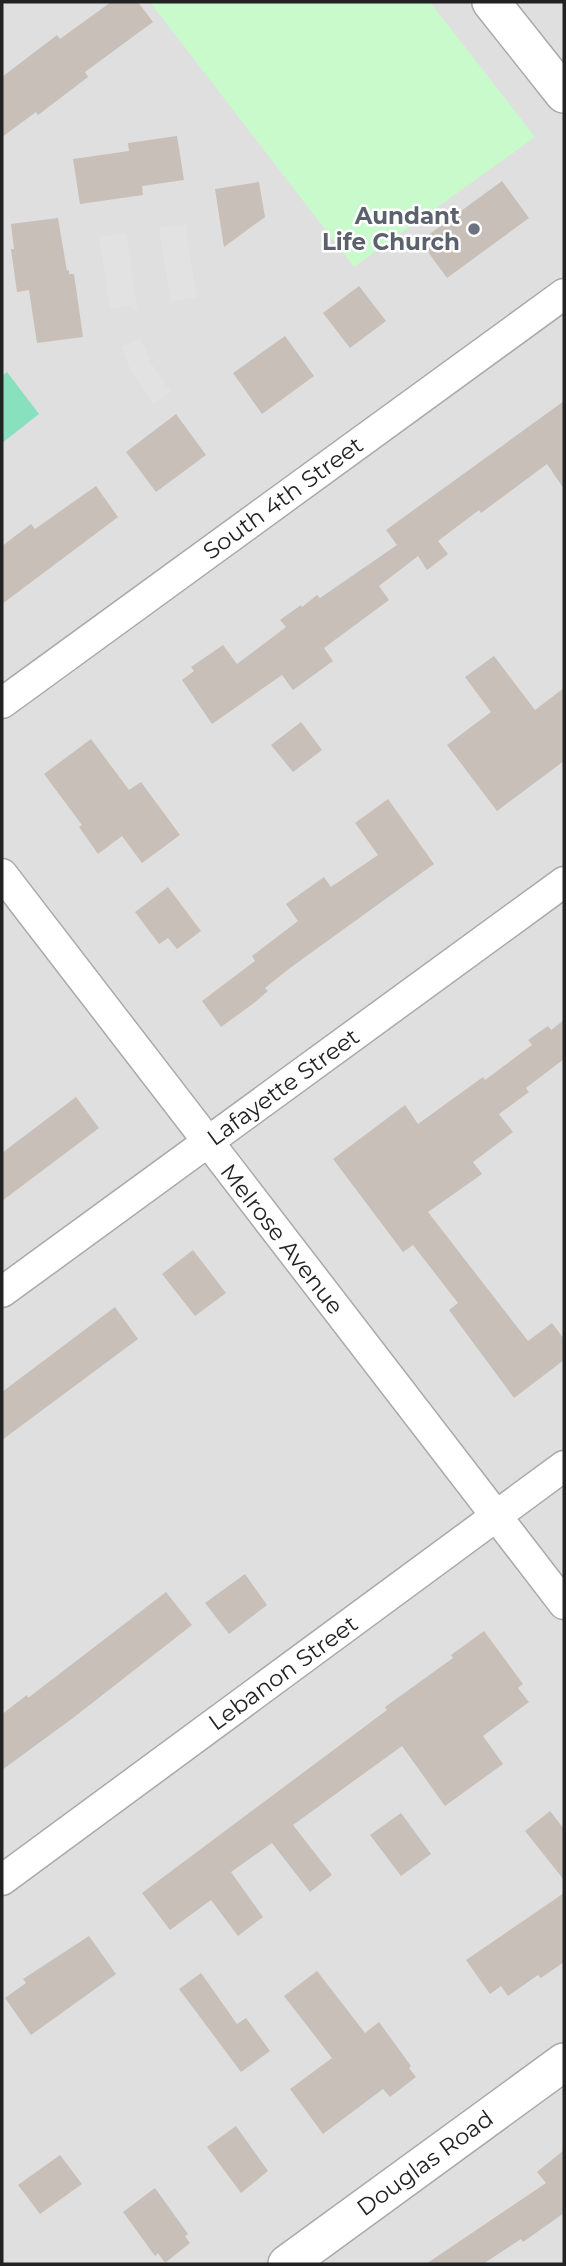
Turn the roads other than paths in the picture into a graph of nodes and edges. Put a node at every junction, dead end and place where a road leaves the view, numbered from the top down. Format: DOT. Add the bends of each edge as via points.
graph roads {
  1 [pos="491,2"];
  2 [pos="564,94"];
  3 [pos="564,294"];
  4 [pos="2,703"];
  5 [pos="2,874"];
  6 [pos="564,882"];
  7 [pos="207,1143"];
  8 [pos="2,1292"];
  9 [pos="564,1466"];
  10 [pos="497,1516"];
  11 [pos="564,1604"];
  12 [pos="2,1880"];
  13 [pos="564,2062"];
  14 [pos="287,2264"];
  1 -- 2 [label="street"];
  3 -- 4 [label="street, South 4th Street"];
  5 -- 7 [label="street, Melrose Avenue"];
  6 -- 7 [label="street, Lafayette Street"];
  7 -- 8 [label="street, Lafayette Street"];
  7 -- 10 [label="street, Melrose Avenue"];
  9 -- 10 [label="street, Lebanon Street"];
  10 -- 11 [label="street, Melrose Avenue"];
  10 -- 12 [label="street, Lebanon Street"];
  13 -- 14 [label="street, Douglas Road"];
}
